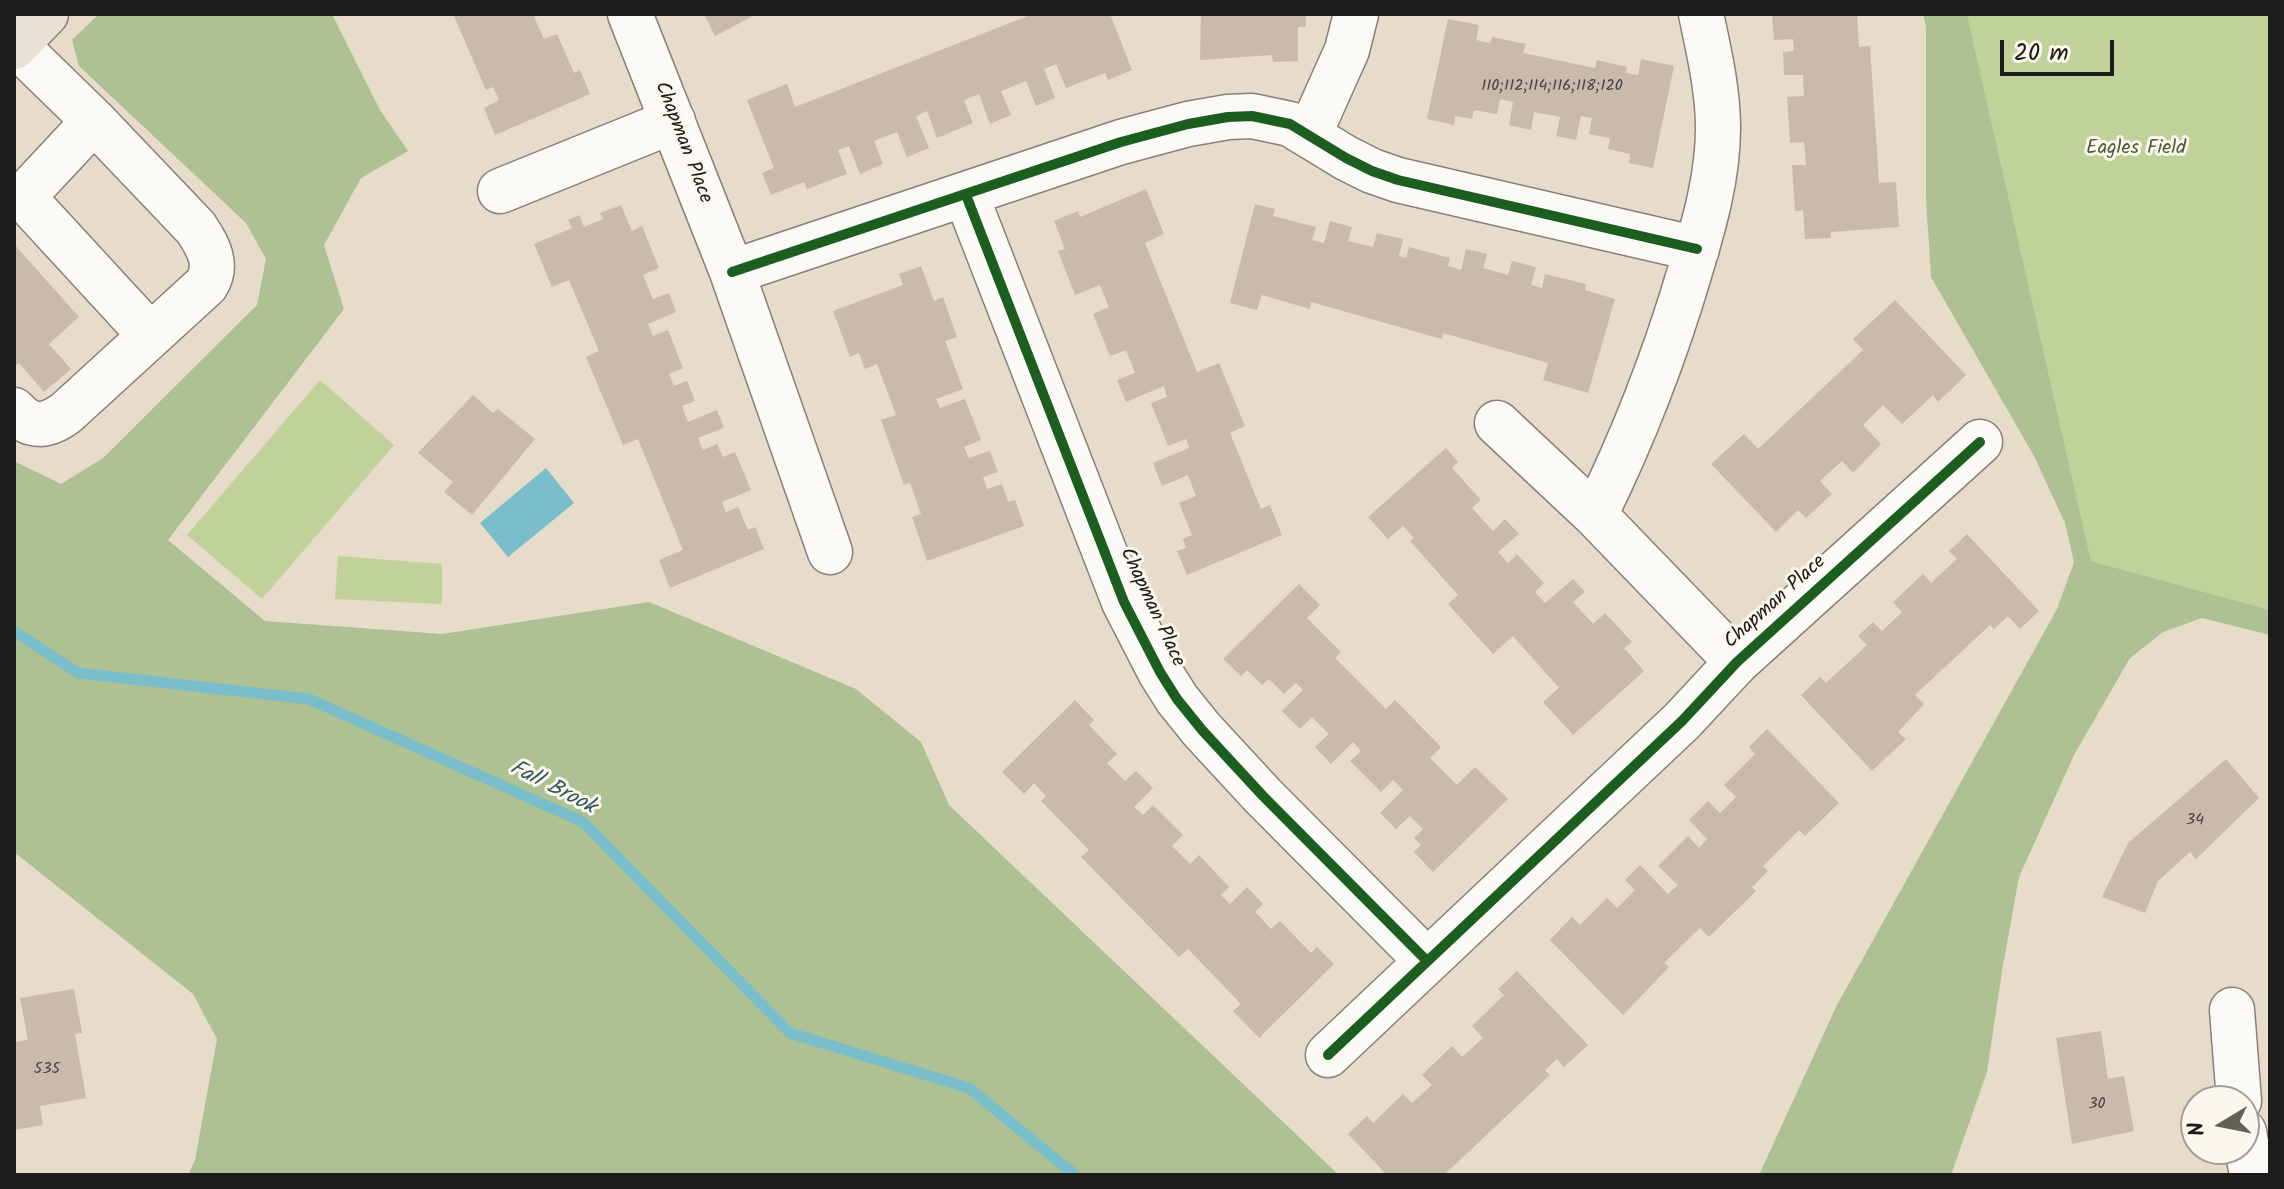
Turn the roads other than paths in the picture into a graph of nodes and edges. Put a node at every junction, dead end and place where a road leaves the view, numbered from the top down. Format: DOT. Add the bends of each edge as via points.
graph roads {
  1 [pos="630,14"];
  2 [pos="1356,14"];
  3 [pos="1701,14"];
  4 [pos="27,29"];
  5 [pos="94,121"];
  6 [pos="673,121"];
  7 [pos="1309,135"];
  8 [pos="500,191"];
  9 [pos="966,195"];
  10 [pos="18,198"];
  11 [pos="1697,249"];
  12 [pos="732,272"];
  13 [pos="150,335"];
  14 [pos="14,410"];
  15 [pos="1497,423"];
  16 [pos="1980,442"];
  17 [pos="1595,515"];
  18 [pos="830,552"];
  19 [pos="1737,662"];
  20 [pos="1426,960"];
  21 [pos="2232,1010"];
  22 [pos="1328,1055"];
  23 [pos="2238,1085"];
  1 -- 6 [label="street, Chapman Place"];
  2 -- 7 [label="street" via="1347,50"];
  3 -- 11 [label="street" via="1718,128 1711,197"];
  4 -- 5 [label="street"];
  5 -- 10 [label="street"];
  5 -- 13 [label="street" via="196,228 213,264 206,285"];
  6 -- 8 [label="street"];
  6 -- 12 [label="street, Chapman Place"];
  7 -- 9 [label="street" via="1273,118 1228,117 1121,142"];
  7 -- 11 [label="street" via="1398,180"];
  9 -- 12 [label="street"];
  9 -- 20 [label="street, Chapman Place" via="1124,602 1160,672 1252,785"];
  10 -- 13 [label="street"];
  11 -- 17 [label="street" via="1648,396"];
  12 -- 18 [label="street, Chapman Place"];
  13 -- 14 [label="street" via="56,420 35,424 23,421"];
  15 -- 17 [label="street, Chapman Place"];
  16 -- 19 [label="street, Chapman Place"];
  17 -- 19 [label="street, Chapman Place"];
  19 -- 20 [label="street, Chapman Place" via="1682,721"];
  20 -- 22 [label="street, Chapman Place"];
  21 -- 23 [label="street"];
}
